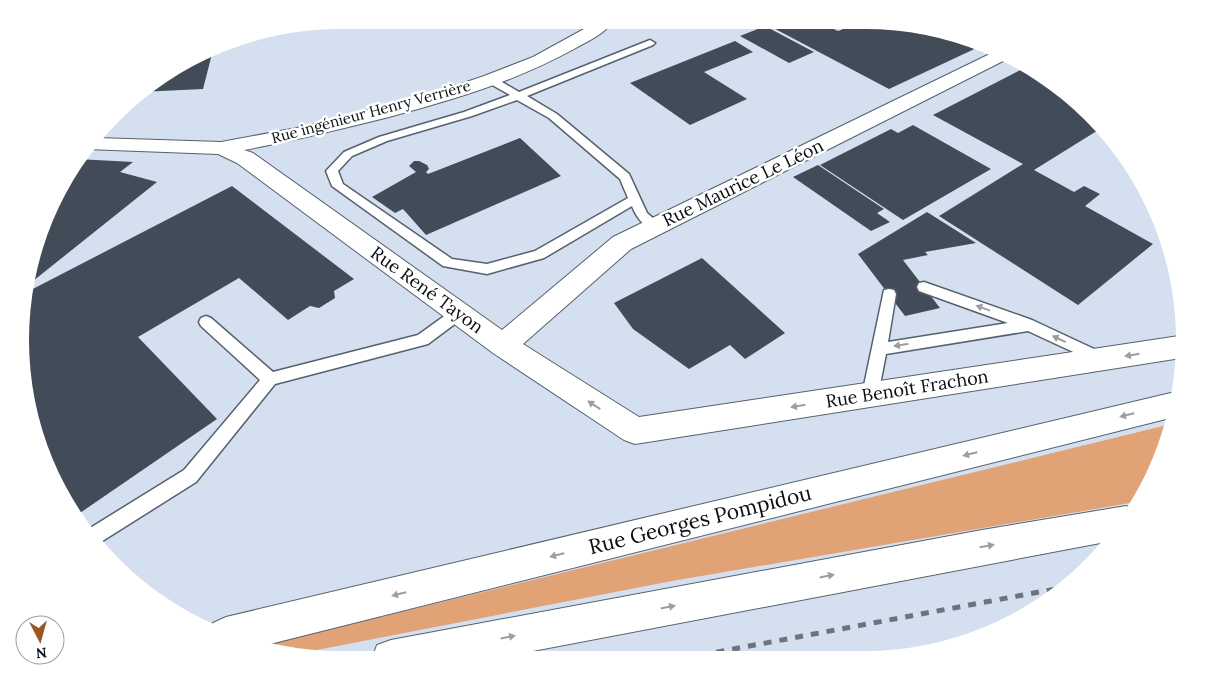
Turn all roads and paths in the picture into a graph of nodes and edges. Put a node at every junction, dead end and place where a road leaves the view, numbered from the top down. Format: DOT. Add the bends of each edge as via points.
graph roads {
  1 [pos="595,29"];
  2 [pos="650,43"];
  3 [pos="996,58"];
  4 [pos="491,80"];
  5 [pos="518,96"];
  6 [pos="99,144"];
  7 [pos="221,148"];
  8 [pos="635,199"];
  9 [pos="656,226"];
  10 [pos="924,287"];
  11 [pos="889,294"];
  12 [pos="459,313"];
  13 [pos="206,322"];
  14 [pos="1029,325"];
  15 [pos="503,345"];
  16 [pos="1176,348"];
  17 [pos="879,349"];
  18 [pos="1103,359"];
  19 [pos="270,379"];
  20 [pos="870,395"];
  21 [pos="1169,405"];
  22 [pos="635,431"];
  23 [pos="1116,524"];
  24 [pos="97,535"];
  25 [pos="236,634"];
  26 [pos="433,651"];
  1 -- 4 [label="street, Rue ingénieur Henry Verrière" via="539,60"];
  2 -- 5 [label="lane"];
  3 -- 9 [label="street, Rue Maurice Le Léon"];
  4 -- 5 [label="lane"];
  4 -- 7 [label="street, Rue ingénieur Henry Verrière" via="441,97 303,133"];
  5 -- 8 [label="lane" via="553,116 625,177"];
  5 -- 8 [label="lane" via="383,139 348,154 332,171 338,186 448,263 487,269 539,255"];
  6 -- 7 [label="street, Rue ingénieur Henry Verrière"];
  7 -- 12 [label="street, Rue René Tayon" via="245,158"];
  8 -- 9 [label="lane" via="642,215"];
  9 -- 15 [label="street, Rue Maurice Le Léon" via="622,243"];
  14 -- 10 [label="lane, one-way"];
  11 -- 17 [label="lane"];
  12 -- 15 [label="street, Rue René Tayon"];
  12 -- 19 [label="lane" via="423,340"];
  13 -- 19 [label="lane"];
  14 -- 17 [label="lane, one-way"];
  18 -- 14 [label="lane, one-way"];
  22 -- 15 [label="street, Rue René Tayon, one-way"];
  16 -- 18 [label="street, Rue Benoît Frachon, one-way"];
  17 -- 20 [label="lane"];
  18 -- 20 [label="street, Rue Benoît Frachon"];
  19 -- 24 [label="lane" via="190,476"];
  20 -- 22 [label="street, Rue Benoît Frachon, one-way"];
  21 -- 25 [label="street, Rue Georges Pompidou, one-way"];
  26 -- 23 [label="street, one-way"];
}
